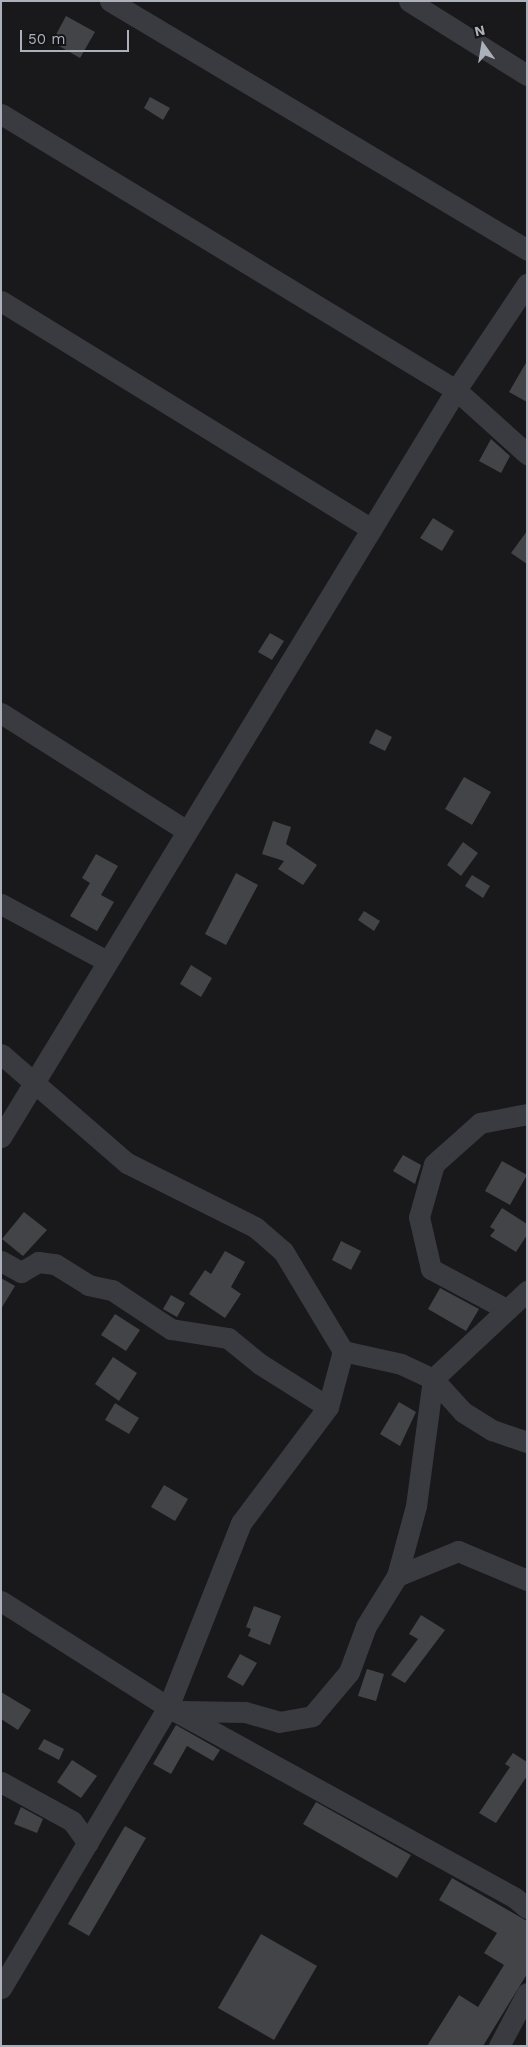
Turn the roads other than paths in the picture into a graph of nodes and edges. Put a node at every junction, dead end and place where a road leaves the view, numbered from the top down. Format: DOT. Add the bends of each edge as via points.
graph roads {
  1 [pos="110,1"];
  2 [pos="409,1"];
  3 [pos="527,75"];
  4 [pos="1,114"];
  5 [pos="527,250"];
  6 [pos="527,284"];
  7 [pos="1,301"];
  8 [pos="456,390"];
  9 [pos="527,454"];
  10 [pos="371,529"];
  11 [pos="1,713"];
  12 [pos="187,831"];
  13 [pos="1,904"];
  14 [pos="107,961"];
  15 [pos="1,1054"];
  16 [pos="34,1082"];
  17 [pos="527,1114"];
  18 [pos="1,1137"];
  19 [pos="1,1261"];
  20 [pos="527,1291"];
  21 [pos="506,1309"];
  22 [pos="343,1351"];
  23 [pos="433,1379"];
  24 [pos="328,1407"];
  25 [pos="527,1442"];
  26 [pos="397,1576"];
  27 [pos="527,1580"];
  28 [pos="1,1601"];
  29 [pos="172,1709"];
  30 [pos="1,1782"];
  31 [pos="88,1842"];
  32 [pos="527,1908"];
  33 [pos="1,1988"];
  34 [pos="527,1993"];
  35 [pos="499,2046"];
  1 -- 5 [label="street"];
  2 -- 3 [label="street"];
  4 -- 8 [label="street"];
  6 -- 8 [label="street"];
  7 -- 10 [label="street"];
  8 -- 9 [label="street"];
  8 -- 10 [label="street"];
  10 -- 12 [label="street"];
  11 -- 12 [label="street"];
  12 -- 14 [label="street"];
  13 -- 14 [label="street"];
  14 -- 16 [label="street"];
  15 -- 16 [label="street"];
  16 -- 18 [label="street"];
  16 -- 22 [label="street" via="127,1163 255,1227 283,1251"];
  17 -- 21 [label="street" via="480,1123 434,1164 419,1217 431,1268"];
  19 -- 24 [label="street" via="21,1272 38,1262 55,1264 88,1284 112,1290 170,1329 228,1338"];
  20 -- 21 [label="street"];
  21 -- 23 [label="street"];
  22 -- 23 [label="street" via="401,1364"];
  22 -- 24 [label="street"];
  23 -- 25 [label="street" via="478,1421 492,1430"];
  23 -- 26 [label="street" via="416,1506"];
  24 -- 29 [label="street" via="241,1523"];
  26 -- 27 [label="street" via="458,1551"];
  26 -- 29 [label="street" via="366,1626 350,1672 312,1716 279,1722 245,1712"];
  28 -- 29 [label="street"];
  29 -- 31 [label="street"];
  29 -- 32 [label="street" via="515,1898"];
  30 -- 31 [label="street" via="72,1821"];
  31 -- 33 [label="street"];
  34 -- 35 [label="street"];
}
